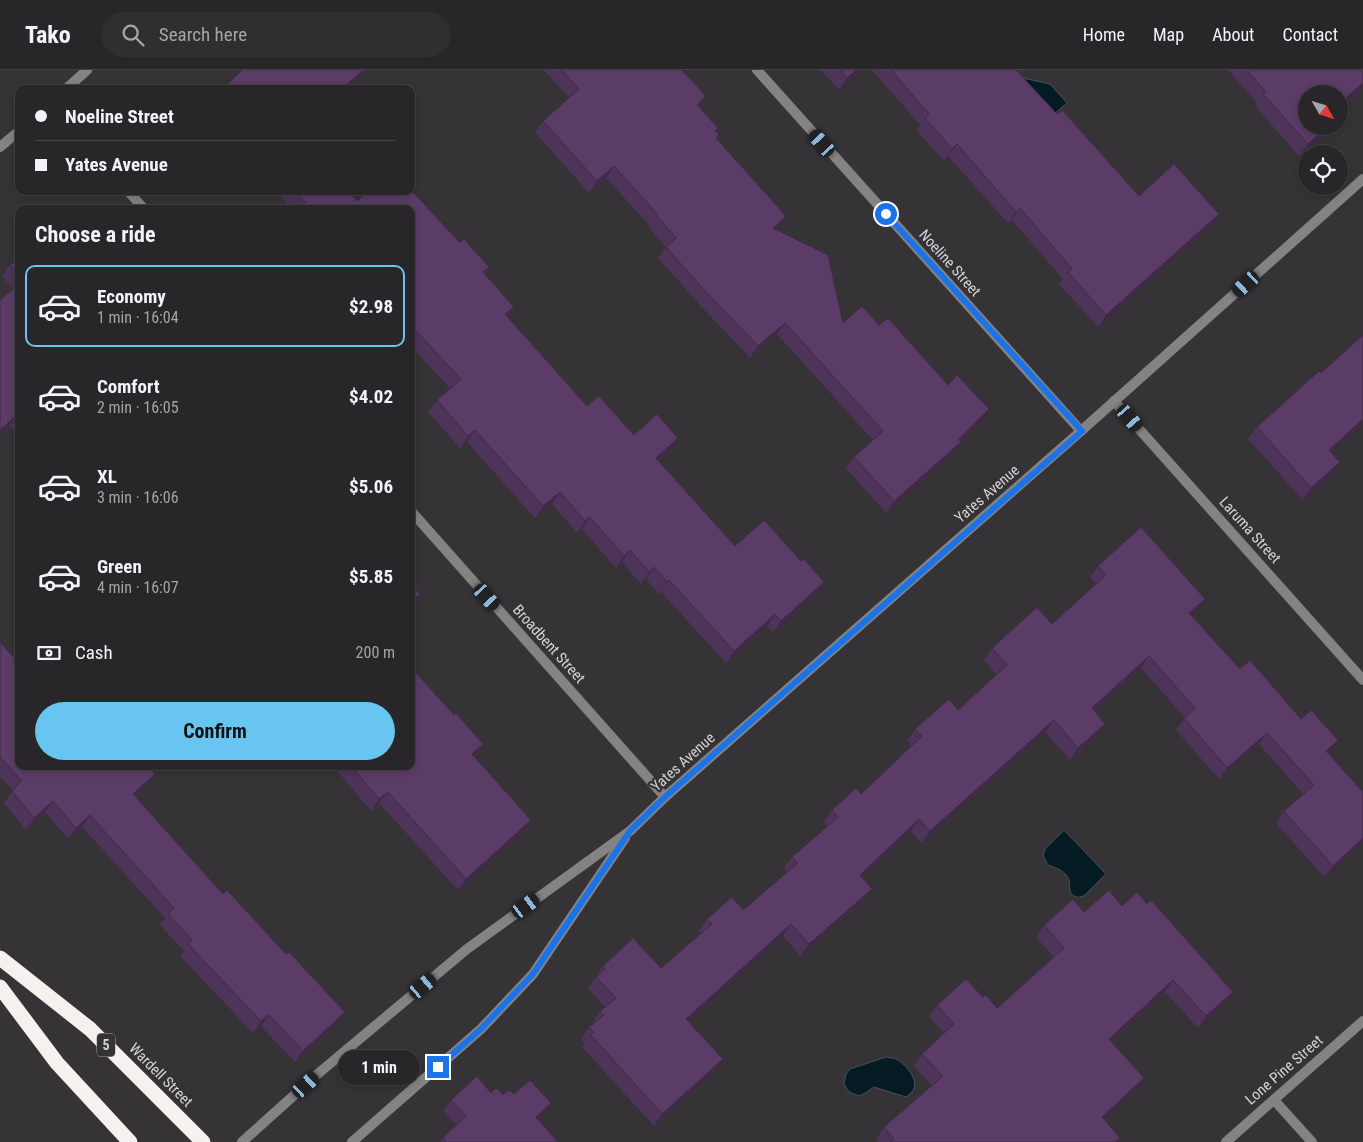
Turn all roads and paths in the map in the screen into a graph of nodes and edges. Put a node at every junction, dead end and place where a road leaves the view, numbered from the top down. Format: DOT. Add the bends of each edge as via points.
graph roads {
  1 [pos="88,70"];
  2 [pos="757,70"];
  3 [pos="71,85"];
  4 [pos="15,135"];
  5 [pos="0,148"];
  6 [pos="1363,180"];
  7 [pos="132,195"];
  8 [pos="140,205"];
  9 [pos="1114,401"];
  10 [pos="1082,431"];
  11 [pos="415,516"];
  12 [pos="1363,680"];
  13 [pos="665,797"];
  14 [pos="630,831"];
  15 [pos="0,958"];
  16 [pos="0,987"];
  17 [pos="1363,1021"];
  18 [pos="1274,1100"];
  19 [pos="130,1142"];
  20 [pos="203,1142"];
  21 [pos="242,1142"];
  22 [pos="352,1142"];
  23 [pos="1226,1142"];
  24 [pos="1312,1142"];
  1 -- 3 [label="street"];
  2 -- 10 [label="street, Noeline Street"];
  4 -- 5 [label="street"];
  6 -- 9 [label="street, Yates Avenue"];
  7 -- 8 [label="street"];
  9 -- 10 [label="street, Yates Avenue"];
  9 -- 12 [label="street, Laruma Street"];
  10 -- 13 [label="street, Yates Avenue"];
  11 -- 13 [label="street, Broadbent Street"];
  13 -- 14 [label="street, Yates Avenue"];
  14 -- 21 [label="street, Yates Avenue" via="467,949"];
  14 -- 22 [label="street, Yates Avenue" via="533,974 481,1029"];
  15 -- 20 [label="highway, Wardell Street / 5" via="90,1029"];
  16 -- 19 [label="highway" via="57,1063"];
  17 -- 18 [label="street, Lone Pine Street"];
  18 -- 23 [label="street, Lone Pine Street"];
  18 -- 24 [label="street"];
}
